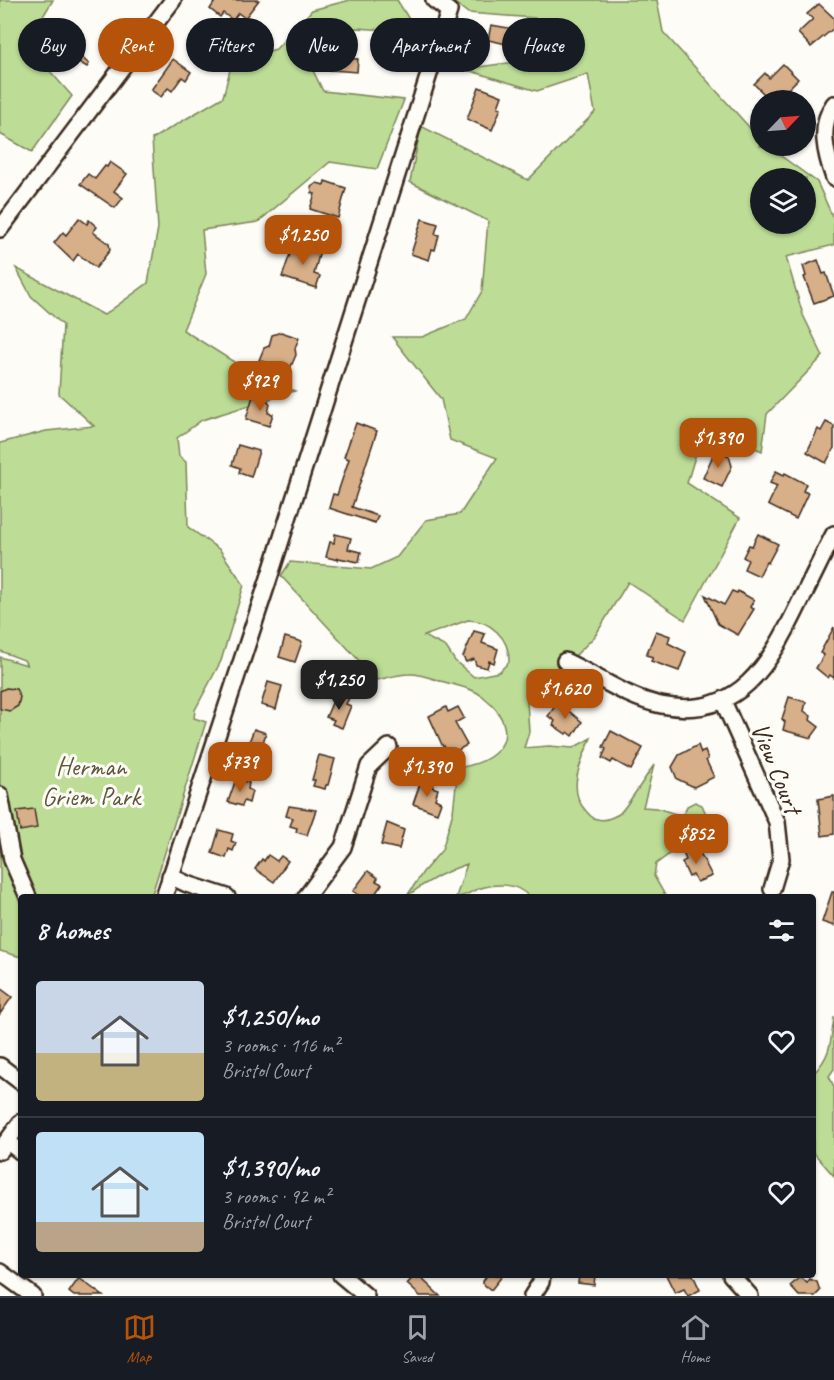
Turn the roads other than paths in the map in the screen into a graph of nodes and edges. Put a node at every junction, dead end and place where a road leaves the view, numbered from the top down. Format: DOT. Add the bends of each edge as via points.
graph roads {
  1 [pos="173,0"];
  2 [pos="434,0"];
  3 [pos="834,104"];
  4 [pos="834,178"];
  5 [pos="0,229"];
  6 [pos="834,534"];
  7 [pos="565,661"];
  8 [pos="723,701"];
  9 [pos="389,747"];
  10 [pos="0,795"];
  11 [pos="170,876"];
  12 [pos="772,889"];
  13 [pos="27,894"];
  14 [pos="165,894"];
  15 [pos="217,894"];
  16 [pos="308,894"];
  17 [pos="0,1066"];
  18 [pos="18,1080"];
  19 [pos="18,1126"];
  20 [pos="4,1146"];
  21 [pos="0,1272"];
  22 [pos="345,1278"];
  23 [pos="542,1278"];
  24 [pos="734,1278"];
  25 [pos="33,1296"];
  26 [pos="366,1296"];
  27 [pos="532,1296"];
  28 [pos="750,1296"];
  1 -- 5 [label="street"];
  2 -- 11 [label="street" via="449,11"];
  3 -- 4 [label="street" via="825,126 825,151"];
  6 -- 8 [label="street" via="770,658 750,681"];
  7 -- 8 [label="street" via="659,705 686,708"];
  8 -- 12 [label="street, View Court" via="777,822 781,859"];
  9 -- 16 [label="street" via="369,766 343,847"];
  10 -- 13 [label="street" via="12,860"];
  11 -- 14 [label="street"];
  11 -- 15 [label="street"];
  17 -- 18 [label="street"];
  19 -- 20 [label="street"];
  21 -- 25 [label="street"];
  22 -- 26 [label="street"];
  23 -- 27 [label="street"];
  24 -- 28 [label="street"];
}
